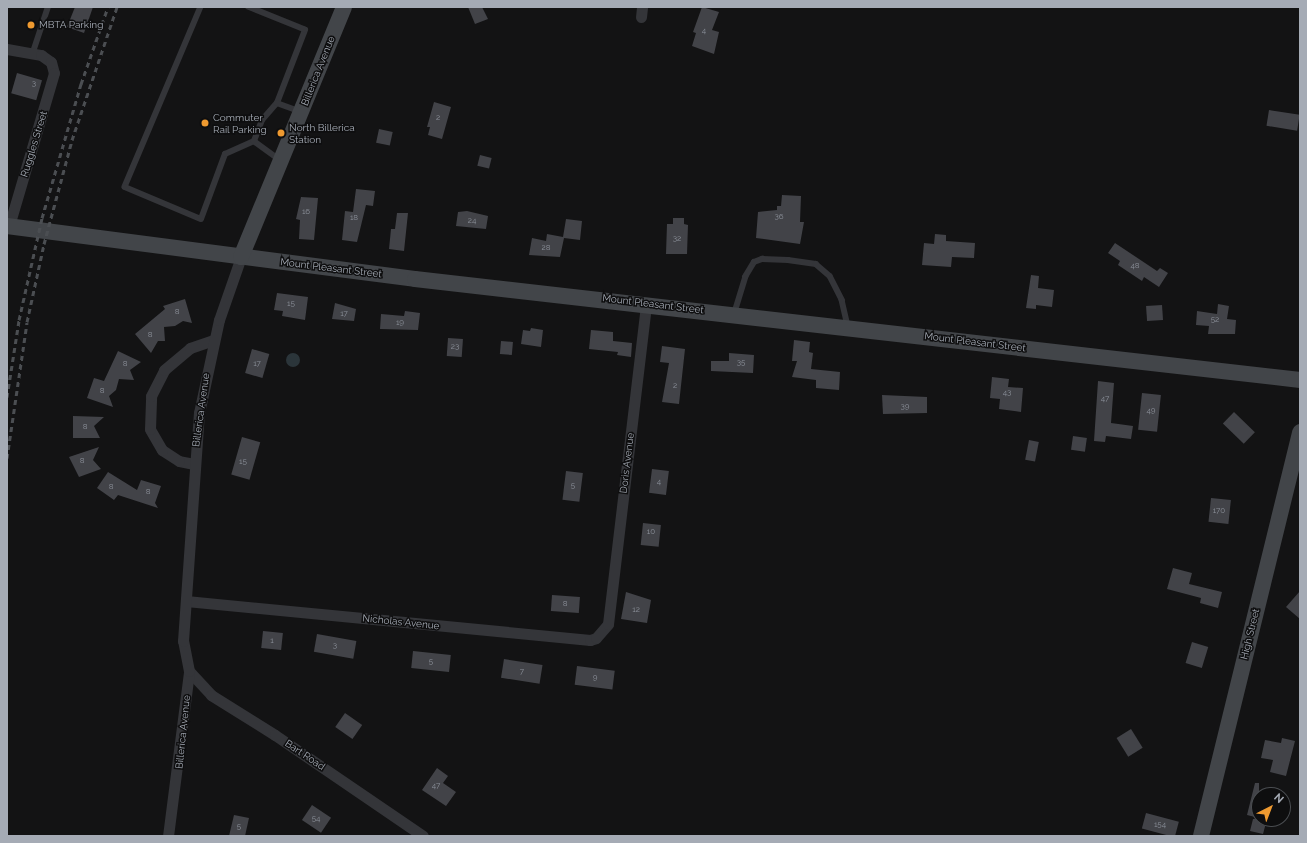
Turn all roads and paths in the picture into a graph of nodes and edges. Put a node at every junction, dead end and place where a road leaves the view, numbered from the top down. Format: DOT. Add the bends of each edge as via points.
graph roads {
  1 [pos="48,7"];
  2 [pos="201,7"];
  3 [pos="248,7"];
  4 [pos="344,7"];
  5 [pos="7,49"];
  6 [pos="33,52"];
  7 [pos="277,103"];
  8 [pos="301,112"];
  9 [pos="254,141"];
  10 [pos="282,161"];
  11 [pos="8,226"];
  12 [pos="241,257"];
  13 [pos="646,303"];
  14 [pos="734,314"];
  15 [pos="849,327"];
  16 [pos="213,340"];
  17 [pos="1300,380"];
  18 [pos="1300,432"];
  19 [pos="194,464"];
  20 [pos="186,601"];
  21 [pos="608,624"];
  22 [pos="189,671"];
  23 [pos="168,836"];
  24 [pos="423,836"];
  25 [pos="1201,836"];
  1 -- 6 [label="lane"];
  2 -- 9 [label="lane" via="125,187 201,218 225,154"];
  3 -- 7 [label="lane" via="305,30"];
  4 -- 8 [label="main road, Billerica Avenue"];
  5 -- 6 [label="street"];
  6 -- 11 [label="street, Ruggles Street" via="51,62 54,73"];
  7 -- 8 [label="lane"];
  7 -- 9 [label="lane" via="262,120"];
  8 -- 10 [label="main road, Billerica Avenue"];
  9 -- 10 [label="lane"];
  10 -- 12 [label="main road, Billerica Avenue"];
  11 -- 12 [label="main road, Mount Pleasant Street"];
  12 -- 13 [label="main road, Mount Pleasant Street"];
  12 -- 16 [label="street, Billerica Avenue"];
  13 -- 14 [label="main road, Mount Pleasant Street"];
  13 -- 21 [label="street, Doris Avenue"];
  14 -- 15 [label="main road, Mount Pleasant Street"];
  14 -- 15 [label="lane" via="745,276 754,262 788,260 816,264 830,276 842,300"];
  15 -- 17 [label="main road, Mount Pleasant Street"];
  16 -- 19 [label="street, Billerica Avenue"];
  16 -- 19 [label="street" via="190,348 164,370 151,396 150,429 162,450 179,461"];
  18 -- 25 [label="main road, High Street"];
  19 -- 20 [label="street, Billerica Avenue"];
  20 -- 21 [label="street, Nicholas Avenue" via="590,640 602,634"];
  20 -- 22 [label="street, Billerica Avenue" via="183,641"];
  22 -- 23 [label="street, Billerica Avenue"];
  22 -- 24 [label="street, Bart Road" via="211,695 276,734"];
}
